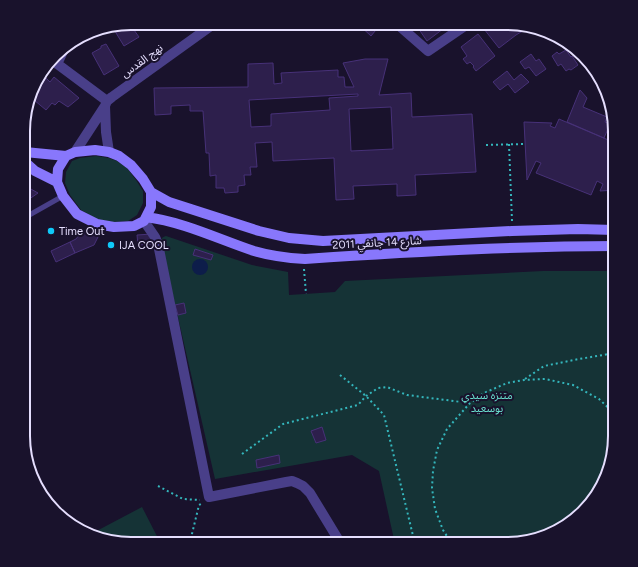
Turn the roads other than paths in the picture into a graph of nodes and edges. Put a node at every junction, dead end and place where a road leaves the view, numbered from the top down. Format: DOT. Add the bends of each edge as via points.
graph roads {
  1 [pos="205,30"];
  2 [pos="404,30"];
  3 [pos="460,30"];
  4 [pos="56,64"];
  5 [pos="106,104"];
  6 [pos="30,152"];
  7 [pos="110,152"];
  8 [pos="70,154"];
  9 [pos="30,166"];
  10 [pos="57,182"];
  11 [pos="151,192"];
  12 [pos="62,196"];
  13 [pos="30,215"];
  14 [pos="145,219"];
  15 [pos="608,230"];
  16 [pos="608,246"];
  17 [pos="337,537"];
  1 -- 5 [label="street, نهج القدس" via="112,97"];
  2 -- 3 [label="street" via="428,51"];
  4 -- 5 [label="street"];
  5 -- 7 [label="street" via="106,132"];
  5 -- 8 [label="street"];
  6 -- 8 [label="main road"];
  7 -- 8 [label="main road" via="94,150"];
  7 -- 11 [label="main road" via="131,165"];
  8 -- 10 [label="main road" via="58,169"];
  9 -- 10 [label="main road"];
  10 -- 12 [label="main road"];
  11 -- 14 [label="main road" via="151,206"];
  11 -- 15 [label="main road, شارع 14 جانفي 2011" via="169,202 289,238 323,240 512,230"];
  12 -- 13 [label="lane"];
  12 -- 14 [label="main road" via="77,214 97,224 114,227 134,226"];
  14 -- 16 [label="main road, شارع 14 جانفي 2011" via="174,222 255,251 305,259"];
  14 -- 17 [label="street" via="158,244 209,497 292,481 310,493"];
}
